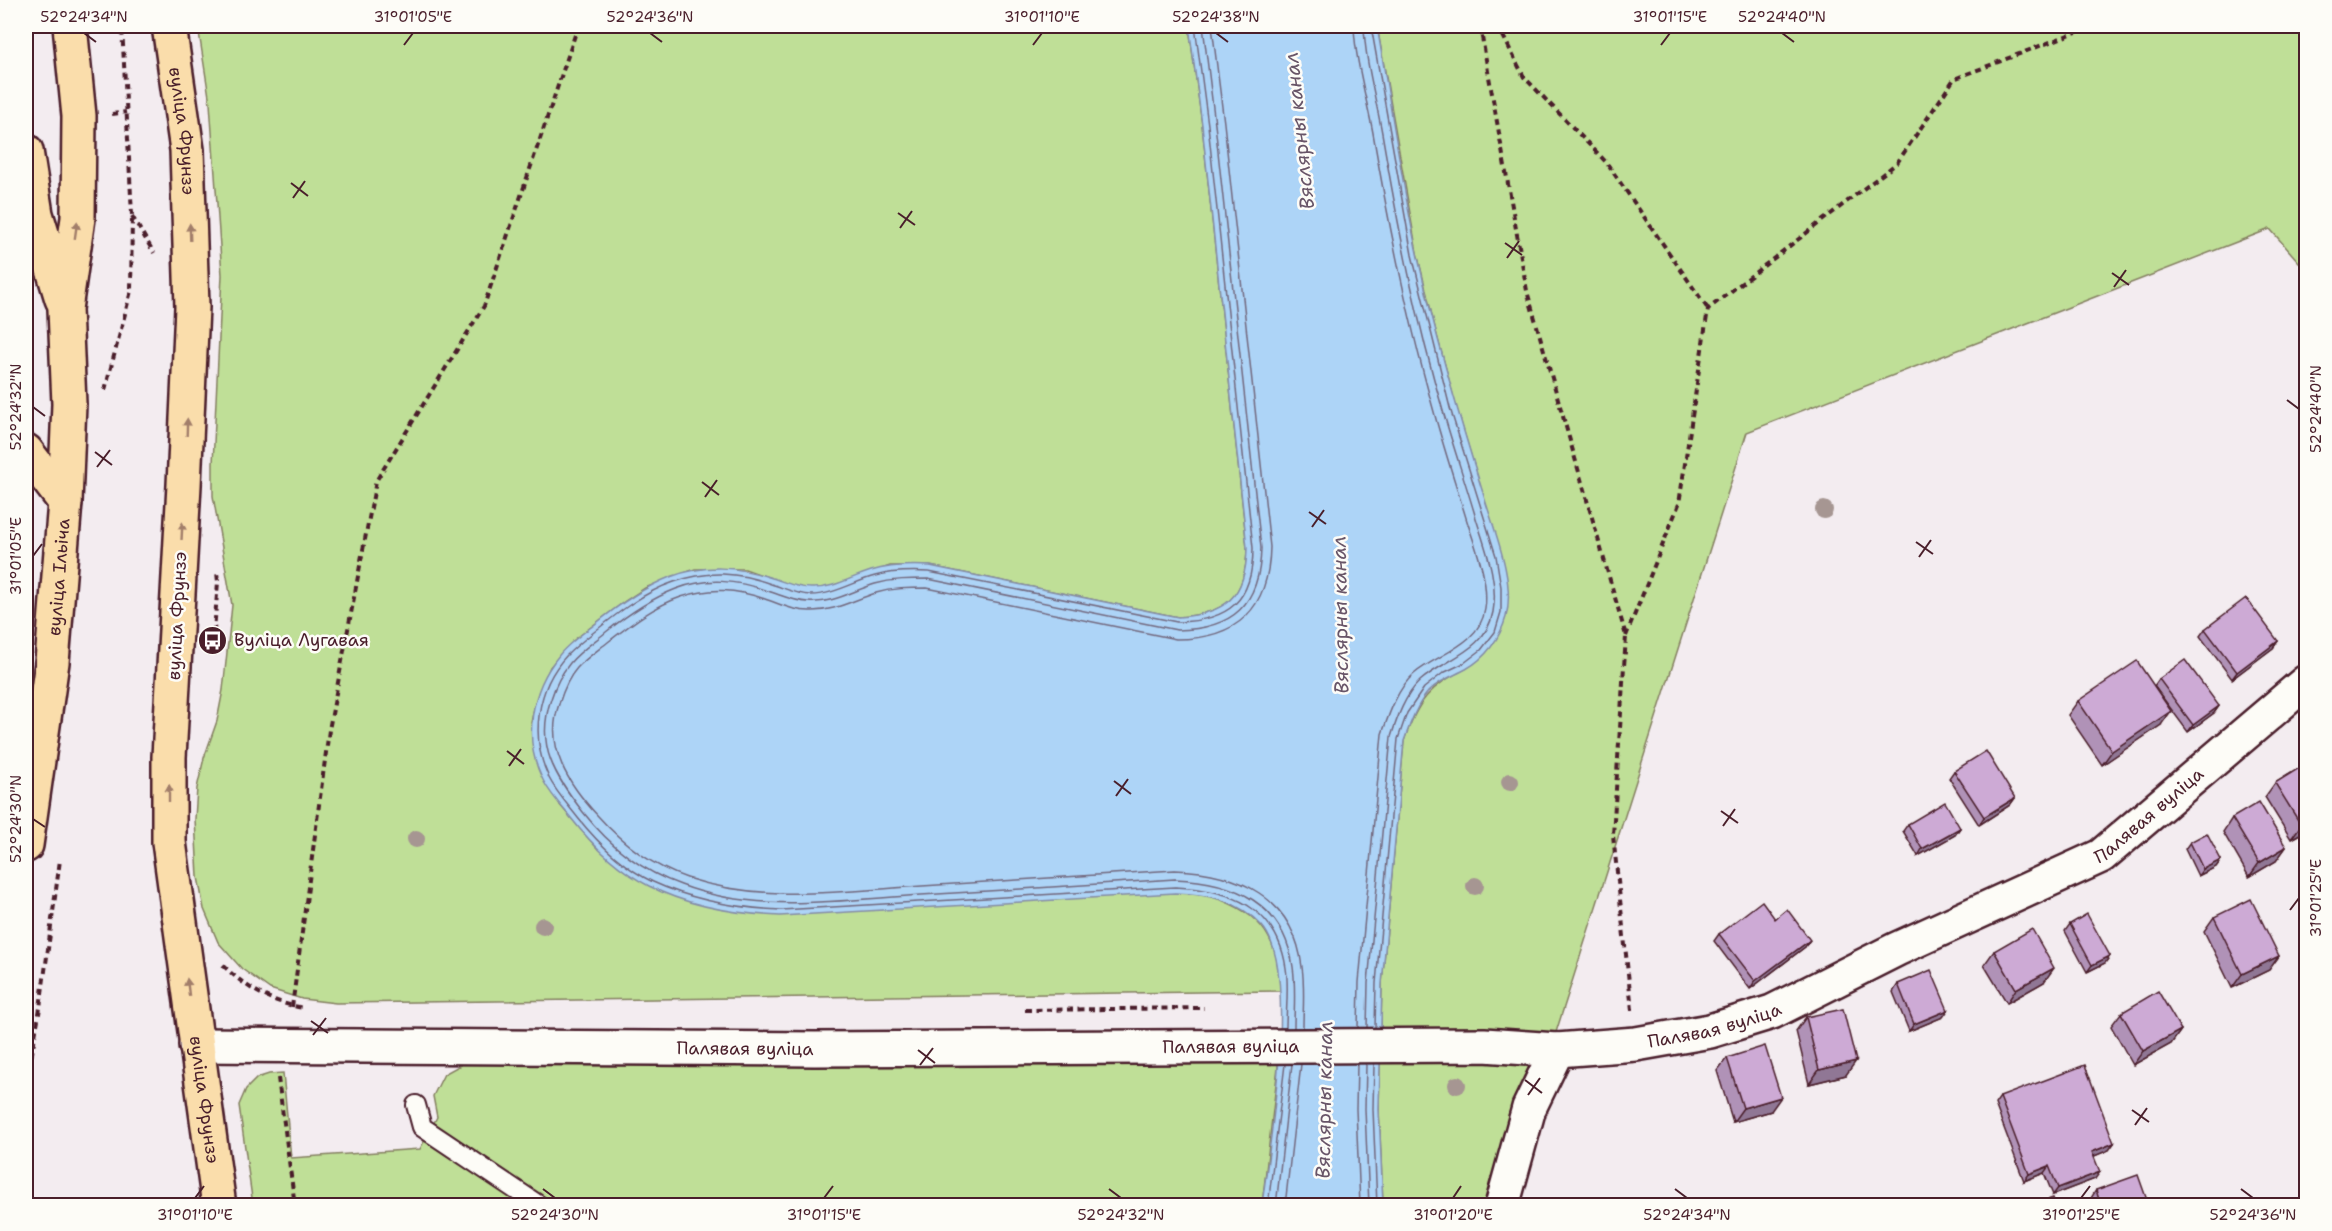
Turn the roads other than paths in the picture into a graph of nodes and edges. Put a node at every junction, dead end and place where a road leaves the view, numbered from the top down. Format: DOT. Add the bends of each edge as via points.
graph roads {
  1 [pos="70,26"];
  2 [pos="169,26"];
  3 [pos="26,151"];
  4 [pos="65,309"];
  5 [pos="26,451"];
  6 [pos="65,502"];
  7 [pos="2307,682"];
  8 [pos="26,845"];
  9 [pos="196,1045"];
  10 [pos="1557,1050"];
  11 [pos="416,1105"];
  12 [pos="219,1206"];
  13 [pos="540,1206"];
  14 [pos="1502,1206"];
  4 -- 1 [label="main road, вуліца Ільіча, one-way" via="78,218 79,116"];
  9 -- 2 [label="main road, вуліца Фрунзэ, one-way" via="169,842 169,757 192,307 187,150"];
  3 -- 4 [label="main road, вуліца Ільіча" via="36,214"];
  4 -- 6 [label="main road, вуліца Ільіча" via="69,404"];
  5 -- 6 [label="main road"];
  6 -- 8 [label="main road, вуліца Ільіча" via="52,662"];
  7 -- 10 [label="street, Палявая вуліца" via="2101,856 1897,949 1772,1012 1710,1030 1636,1044"];
  9 -- 10 [label="street, Палявая вуліца" via="282,1057 305,1045 815,1049 1484,1045"];
  9 -- 12 [label="main road, вуліца Фрунзэ"];
  10 -- 14 [label="street" via="1529,1108"];
  11 -- 13 [label="lane" via="422,1127"];
}
